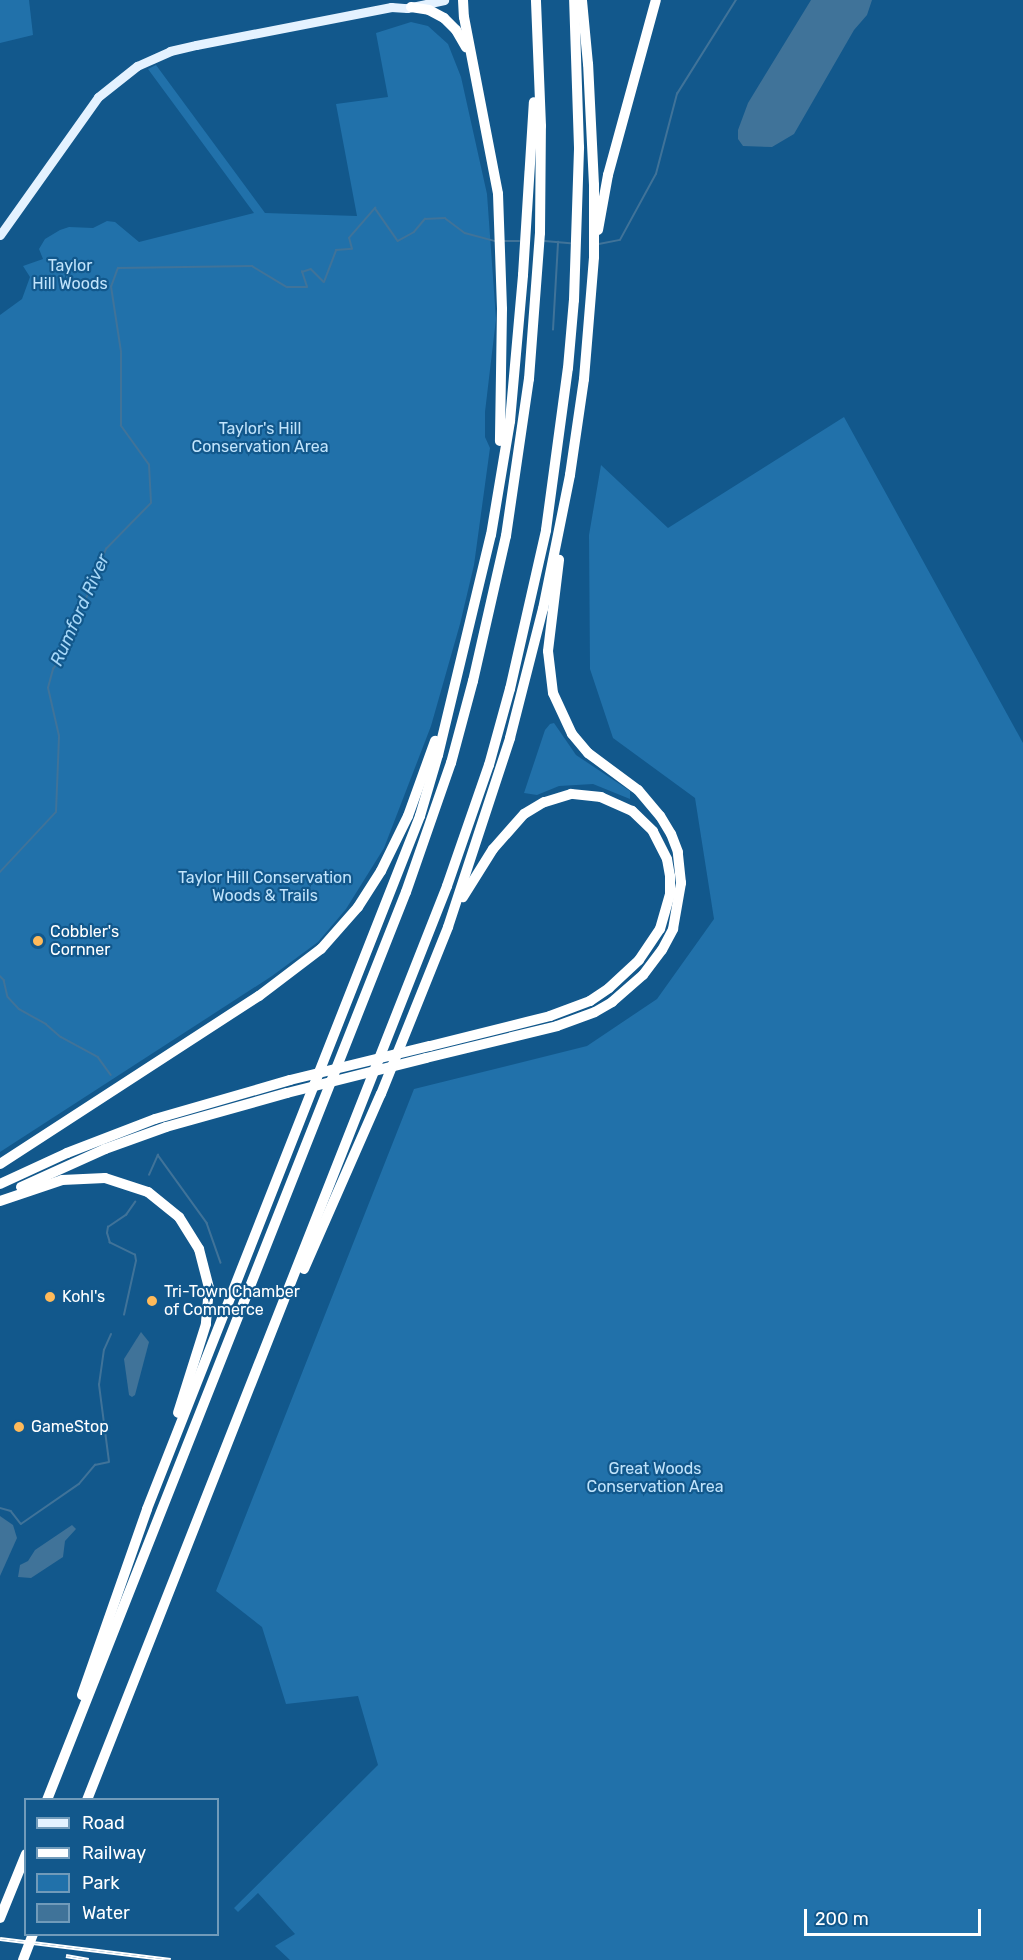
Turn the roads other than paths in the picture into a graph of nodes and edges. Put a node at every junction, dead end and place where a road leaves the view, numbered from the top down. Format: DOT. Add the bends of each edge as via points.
graph roads {
  1 [pos="444,0"];
  2 [pos="463,0"];
  3 [pos="536,0"];
  4 [pos="574,0"];
  5 [pos="582,0"];
  6 [pos="656,0"];
  7 [pos="408,4"];
  8 [pos="474,69"];
  9 [pos="0,235"];
  10 [pos="595,236"];
  11 [pos="566,494"];
  12 [pos="493,522"];
  13 [pos="457,678"];
  14 [pos="448,927"];
  15 [pos="0,1164"];
  16 [pos="0,1184"];
  17 [pos="0,1200"];
  18 [pos="267,1345"];
  19 [pos="147,1509"];
  20 [pos="66,1753"];
  21 [pos="48,1798"];
  22 [pos="88,1798"];
  23 [pos="24,1859"];
  24 [pos="0,1918"];
  25 [pos="33,1936"];
  26 [pos="23,1960"];
  1 -- 7 [label="main road"];
  2 -- 8 [label="highway"];
  3 -- 12 [label="highway" via="525,248 510,421"];
  3 -- 20 [label="highway" via="540,248 524,423 492,604 451,763 406,892"];
  4 -- 18 [label="highway" via="579,147 568,368 546,530 526,625 489,765 447,886"];
  5 -- 10 [label="highway"];
  6 -- 10 [label="highway"];
  7 -- 8 [label="highway" via="444,18 462,39"];
  7 -- 9 [label="main road" via="178,49 137,66 98,97"];
  8 -- 12 [label="highway" via="497,185 501,246 501,424"];
  10 -- 11 [label="highway" via="584,378"];
  11 -- 14 [label="highway" via="522,694"];
  11 -- 17 [label="highway, bridge" via="548,651 553,693 572,734 588,753 638,790 666,825 678,852 679,908 666,943 643,975 612,1002 557,1026 206,1114 44,1175"];
  12 -- 13 [label="highway"];
  13 -- 15 [label="highway" via="422,780 392,851 358,907 333,936 266,991"];
  13 -- 19 [label="highway" via="420,816"];
  14 -- 16 [label="highway, bridge" via="479,869 512,826 534,807 558,796 588,794 618,802 653,831 667,859 670,893 660,929 639,960 590,1000 560,1013 290,1080 155,1119"];
  14 -- 18 [label="highway" via="381,1094"];
  17 -- 19 [label="highway" via="81,1177 127,1183 148,1192 178,1217 199,1249 209,1288 206,1324"];
  18 -- 22 [label="highway"];
  19 -- 20 [label="highway" via="87,1678"];
  20 -- 21 [label="highway"];
  23 -- 24 [label="highway"];
  25 -- 26 [label="highway, bridge"];
}
